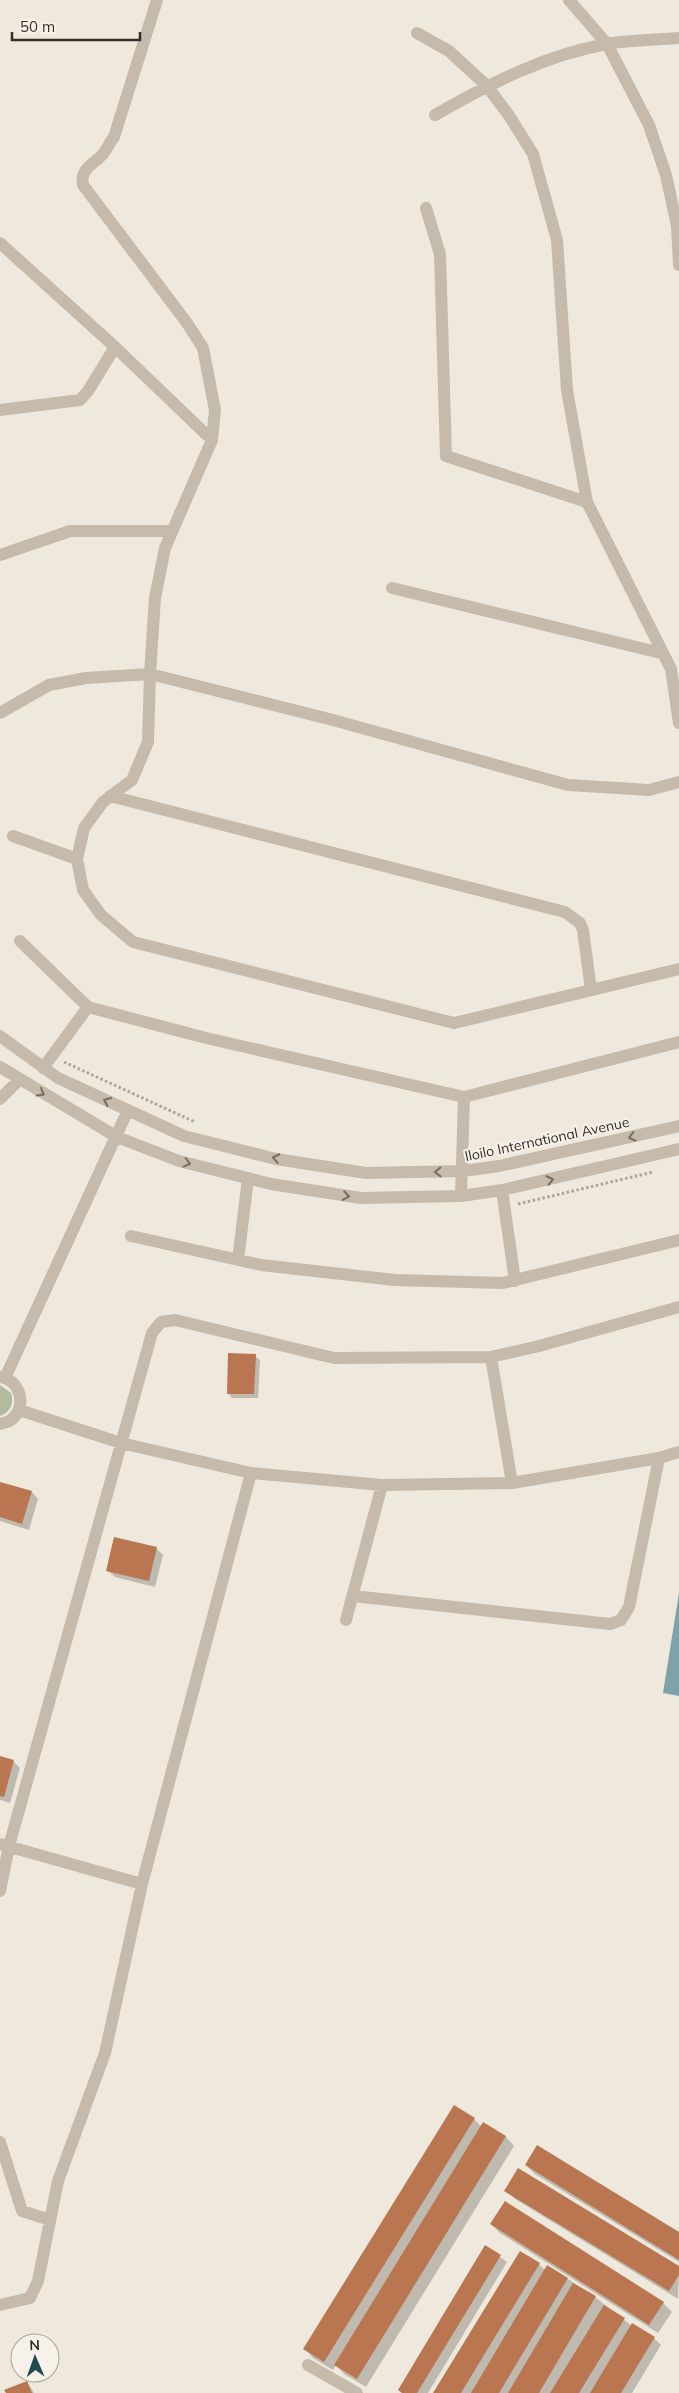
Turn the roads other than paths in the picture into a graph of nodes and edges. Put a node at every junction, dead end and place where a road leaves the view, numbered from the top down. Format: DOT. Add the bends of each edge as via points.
graph roads {
  1 [pos="157,0"];
  2 [pos="569,0"];
  3 [pos="417,33"];
  4 [pos="679,38"];
  5 [pos="607,44"];
  6 [pos="486,85"];
  7 [pos="435,115"];
  8 [pos="426,208"];
  9 [pos="0,243"];
  10 [pos="679,265"];
  11 [pos="115,347"];
  12 [pos="0,410"];
  13 [pos="212,440"];
  14 [pos="586,502"];
  15 [pos="172,531"];
  16 [pos="0,555"];
  17 [pos="392,588"];
  18 [pos="661,653"];
  19 [pos="150,674"];
  20 [pos="0,712"];
  21 [pos="679,723"];
  22 [pos="679,782"];
  23 [pos="110,796"];
  24 [pos="13,836"];
  25 [pos="77,859"];
  26 [pos="20,941"];
  27 [pos="679,969"];
  28 [pos="591,990"];
  29 [pos="88,1007"];
  30 [pos="0,1036"];
  31 [pos="679,1042"];
  32 [pos="0,1067"];
  33 [pos="43,1068"];
  34 [pos="19,1080"];
  35 [pos="464,1097"];
  36 [pos="0,1099"];
  37 [pos="128,1110"];
  38 [pos="679,1126"];
  39 [pos="117,1137"];
  40 [pos="679,1149"];
  41 [pos="463,1171"];
  42 [pos="248,1178"];
  43 [pos="502,1190"];
  44 [pos="461,1196"];
  45 [pos="131,1236"];
  46 [pos="679,1240"];
  47 [pos="238,1260"];
  48 [pos="515,1280"];
  49 [pos="679,1307"];
  50 [pos="492,1357"];
  51 [pos="3,1377"];
  52 [pos="19,1410"];
  53 [pos="0,1424"];
  54 [pos="121,1443"];
  55 [pos="679,1452"];
  56 [pos="659,1458"];
  57 [pos="251,1473"];
  58 [pos="512,1483"];
  59 [pos="382,1485"];
  60 [pos="353,1596"];
  61 [pos="346,1620"];
  62 [pos="4,1845"];
  63 [pos="142,1884"];
  64 [pos="0,1891"];
  65 [pos="0,2142"];
  66 [pos="50,2220"];
  67 [pos="0,2305"];
  68 [pos="308,2365"];
  69 [pos="357,2393"];
  1 -- 13 [label="street" via="114,137 82,177 83,185 204,348 215,410"];
  2 -- 5 [label="street"];
  3 -- 6 [label="street" via="449,51"];
  4 -- 5 [label="street"];
  5 -- 6 [label="street" via="540,62"];
  5 -- 10 [label="street" via="649,125 666,175 678,226"];
  6 -- 7 [label="street"];
  6 -- 14 [label="street" via="533,154 557,240 567,390"];
  8 -- 14 [label="street" via="440,254 446,456"];
  9 -- 11 [label="street"];
  11 -- 12 [label="street" via="80,400"];
  11 -- 13 [label="street"];
  13 -- 15 [label="street"];
  14 -- 18 [label="street"];
  15 -- 16 [label="street" via="70,531"];
  15 -- 19 [label="street" via="155,598"];
  17 -- 18 [label="street"];
  18 -- 21 [label="street" via="671,669"];
  19 -- 20 [label="street" via="86,678 49,685"];
  19 -- 22 [label="street" via="568,785 649,790"];
  19 -- 23 [label="street" via="148,742 132,780"];
  23 -- 25 [label="street" via="84,828"];
  23 -- 28 [label="street" via="565,912 580,923 583,930"];
  24 -- 25 [label="street"];
  25 -- 28 [label="street" via="83,890 101,916 133,942 454,1023"];
  26 -- 29 [label="street"];
  27 -- 28 [label="street"];
  29 -- 33 [label="street"];
  29 -- 35 [label="street" via="206,1038"];
  30 -- 33 [label="street, Iloilo International Avenue"];
  31 -- 35 [label="street"];
  32 -- 34 [label="street"];
  37 -- 33 [label="street, Iloilo International Avenue, one-way"];
  34 -- 36 [label="street"];
  34 -- 39 [label="street, one-way"];
  35 -- 41 [label="street"];
  37 -- 39 [label="street"];
  41 -- 37 [label="street, Iloilo International Avenue, one-way" via="366,1173 276,1159 184,1136"];
  38 -- 41 [label="street, Iloilo International Avenue, one-way"];
  39 -- 42 [label="street, one-way" via="179,1161"];
  39 -- 51 [label="street"];
  43 -- 40 [label="street, one-way"];
  41 -- 44 [label="street"];
  42 -- 44 [label="street, one-way" via="361,1198"];
  42 -- 47 [label="street"];
  43 -- 44 [label="street"];
  43 -- 48 [label="street"];
  45 -- 47 [label="street"];
  46 -- 48 [label="street"];
  47 -- 48 [label="street" via="395,1280 503,1283"];
  49 -- 50 [label="street"];
  50 -- 54 [label="street" via="334,1358 175,1320 161,1322 152,1333"];
  50 -- 58 [label="street"];
  51 -- 52 [label="street" via="16,1385 21,1397"];
  52 -- 53 [label="street" via="11,1420"];
  52 -- 54 [label="street"];
  54 -- 57 [label="street"];
  54 -- 62 [label="street"];
  55 -- 56 [label="street"];
  56 -- 58 [label="street"];
  56 -- 60 [label="street" via="629,1607 621,1620 610,1624"];
  57 -- 59 [label="street"];
  57 -- 63 [label="street"];
  58 -- 59 [label="street"];
  59 -- 60 [label="street"];
  60 -- 61 [label="street"];
  62 -- 63 [label="street"];
  62 -- 64 [label="street"];
  63 -- 66 [label="street" via="105,2053 58,2181"];
  65 -- 66 [label="street" via="22,2210"];
  66 -- 67 [label="street" via="38,2281 30,2298"];
  68 -- 69 [label="street"];
}
